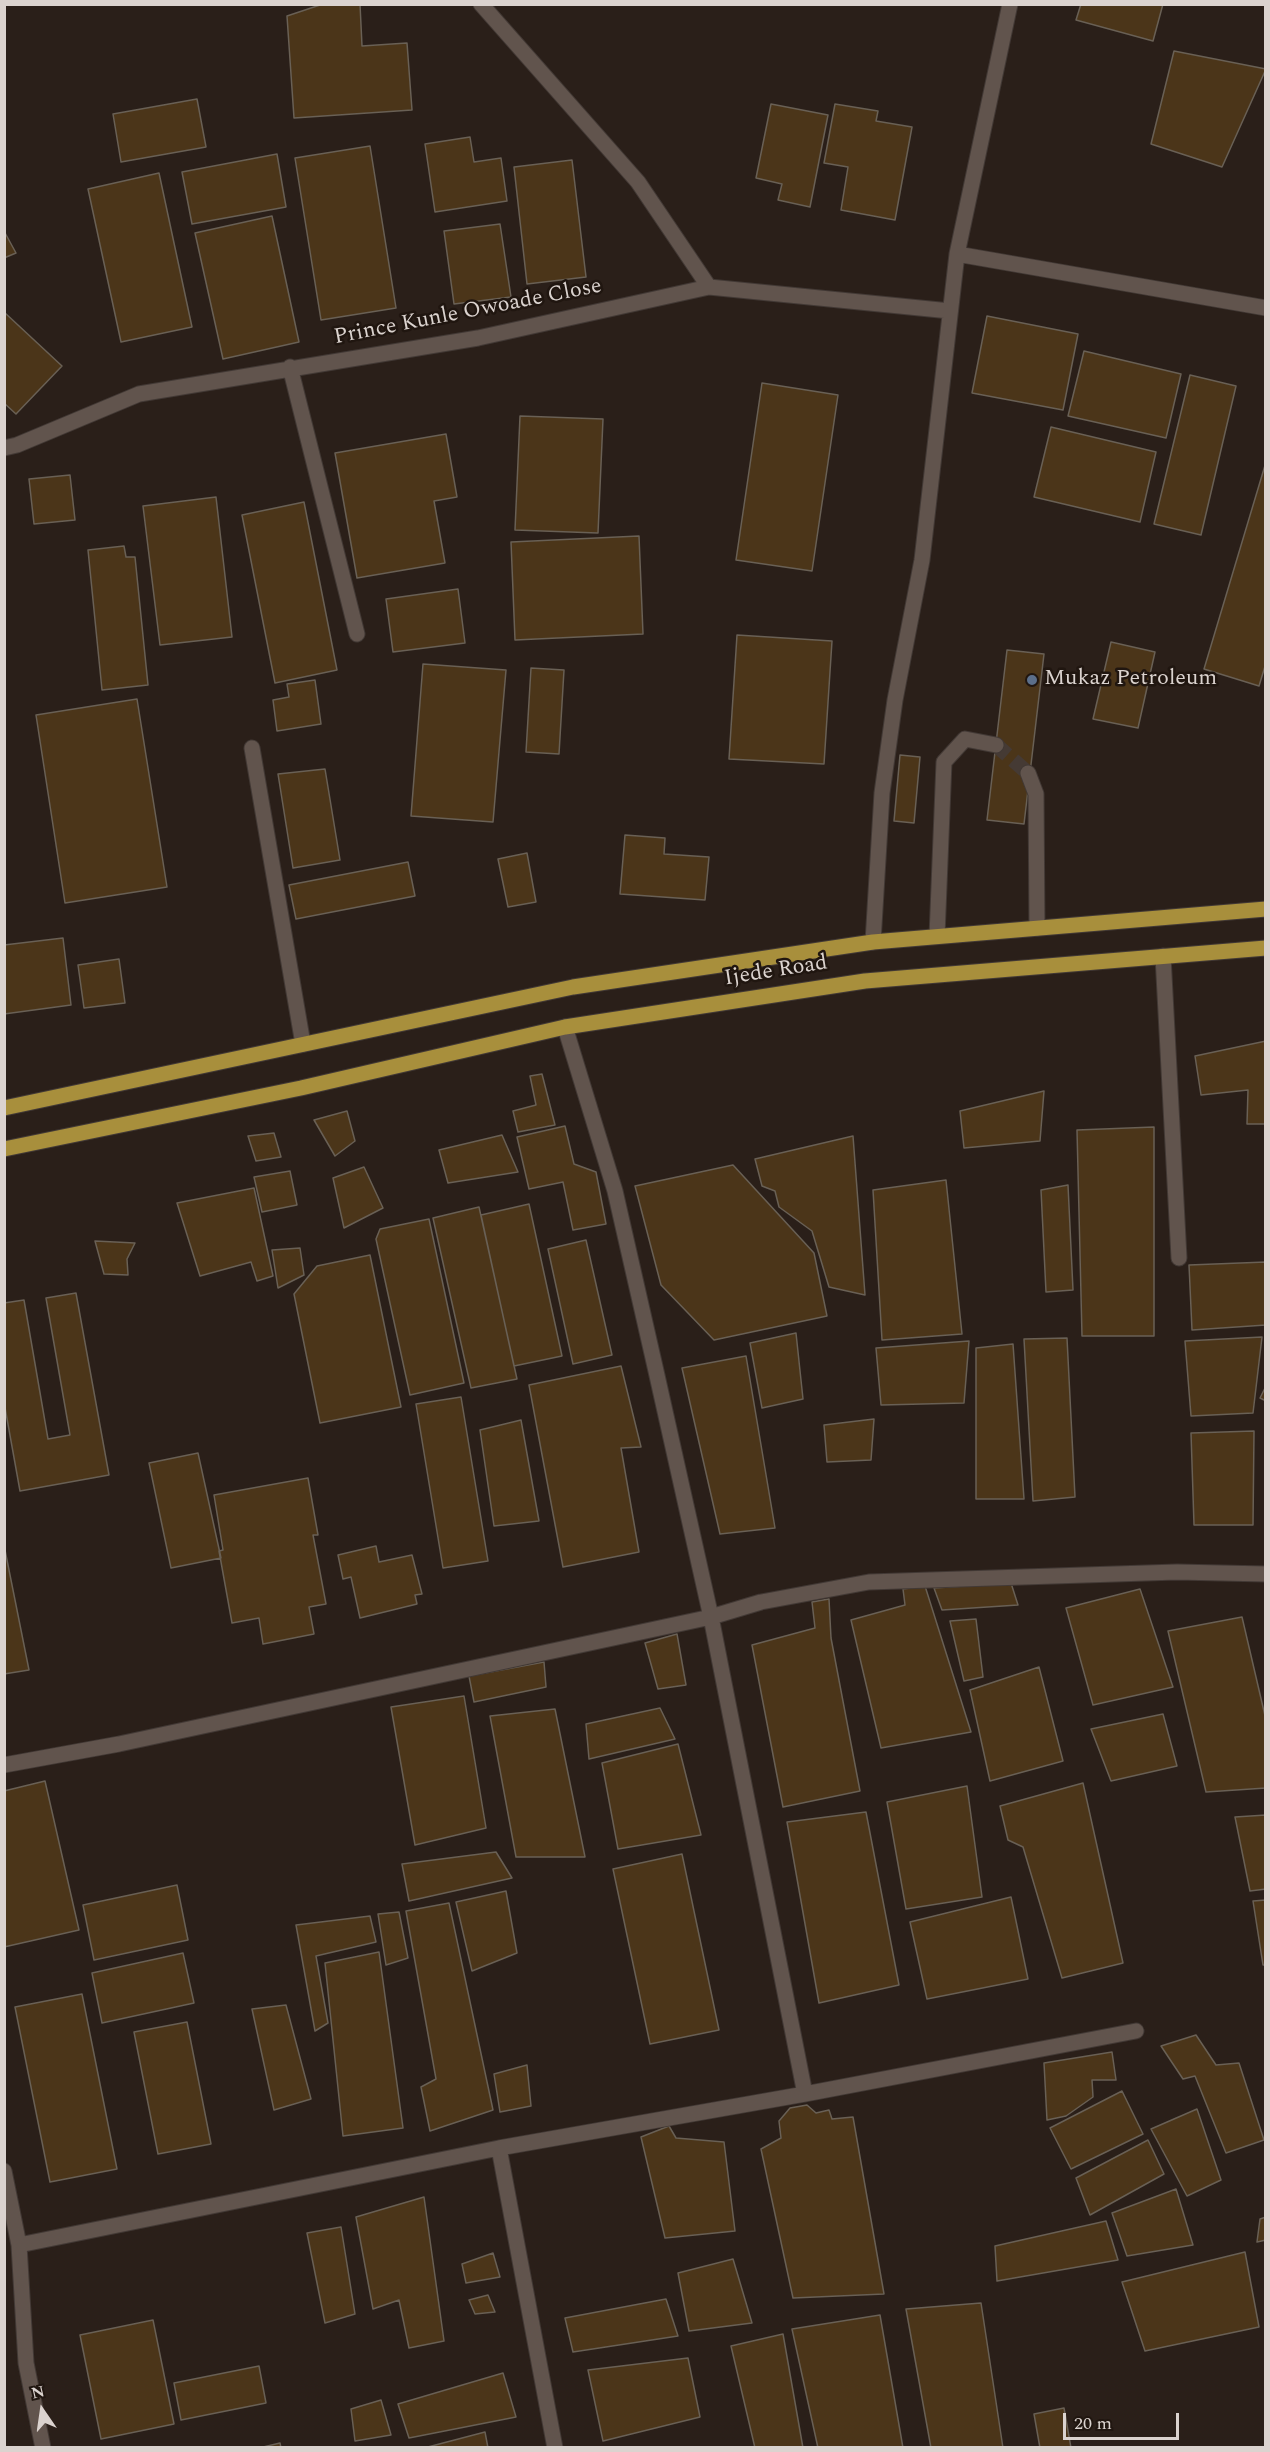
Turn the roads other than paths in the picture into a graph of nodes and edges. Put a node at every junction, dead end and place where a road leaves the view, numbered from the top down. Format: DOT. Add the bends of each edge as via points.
graph roads {
  1 [pos="481,4"];
  2 [pos="1010,4"];
  3 [pos="957,254"];
  4 [pos="709,286"];
  5 [pos="1266,308"];
  6 [pos="950,311"];
  7 [pos="290,367"];
  8 [pos="4,448"];
  9 [pos="357,634"];
  10 [pos="996,745"];
  11 [pos="252,748"];
  12 [pos="1028,773"];
  13 [pos="1266,909"];
  14 [pos="1036,928"];
  15 [pos="937,936"];
  16 [pos="873,942"];
  17 [pos="1266,948"];
  18 [pos="1163,957"];
  19 [pos="566,1027"];
  20 [pos="303,1044"];
  21 [pos="4,1108"];
  22 [pos="4,1149"];
  23 [pos="1179,1258"];
  24 [pos="1266,1574"];
  25 [pos="711,1617"];
  26 [pos="4,1766"];
  27 [pos="1136,2031"];
  28 [pos="805,2094"];
  29 [pos="499,2148"];
  30 [pos="4,2171"];
  31 [pos="19,2245"];
  32 [pos="43,2448"];
  33 [pos="555,2448"];
  1 -- 4 [label="street" via="638,183"];
  2 -- 3 [label="street"];
  3 -- 5 [label="street"];
  3 -- 6 [label="street"];
  4 -- 6 [label="street, Prince Kunle Owoade Close"];
  4 -- 7 [label="street, Prince Kunle Owoade Close" via="478,338"];
  6 -- 16 [label="street" via="922,560 894,700 882,793"];
  7 -- 8 [label="street, Prince Kunle Owoade Close" via="139,394"];
  7 -- 9 [label="street"];
  10 -- 15 [label="street" via="964,739 944,762"];
  11 -- 20 [label="street"];
  12 -- 14 [label="street" via="1036,794"];
  13 -- 14 [label="main road, Ijede Road"];
  14 -- 15 [label="main road, Ijede Road"];
  15 -- 16 [label="main road, Ijede Road"];
  16 -- 20 [label="main road, Ijede Road" via="573,987"];
  17 -- 18 [label="main road, Ijede Road"];
  18 -- 19 [label="main road, Ijede Road" via="865,981"];
  18 -- 23 [label="street"];
  19 -- 22 [label="main road, Ijede Road" via="301,1088"];
  19 -- 25 [label="street" via="615,1191"];
  20 -- 21 [label="main road, Ijede Road"];
  24 -- 25 [label="street" via="1177,1572 869,1582 761,1602"];
  25 -- 26 [label="street"];
  25 -- 28 [label="street"];
  27 -- 28 [label="street"];
  28 -- 29 [label="street"];
  29 -- 31 [label="street"];
  29 -- 33 [label="street"];
  30 -- 31 [label="street"];
  31 -- 32 [label="street" via="26,2363"];
}
